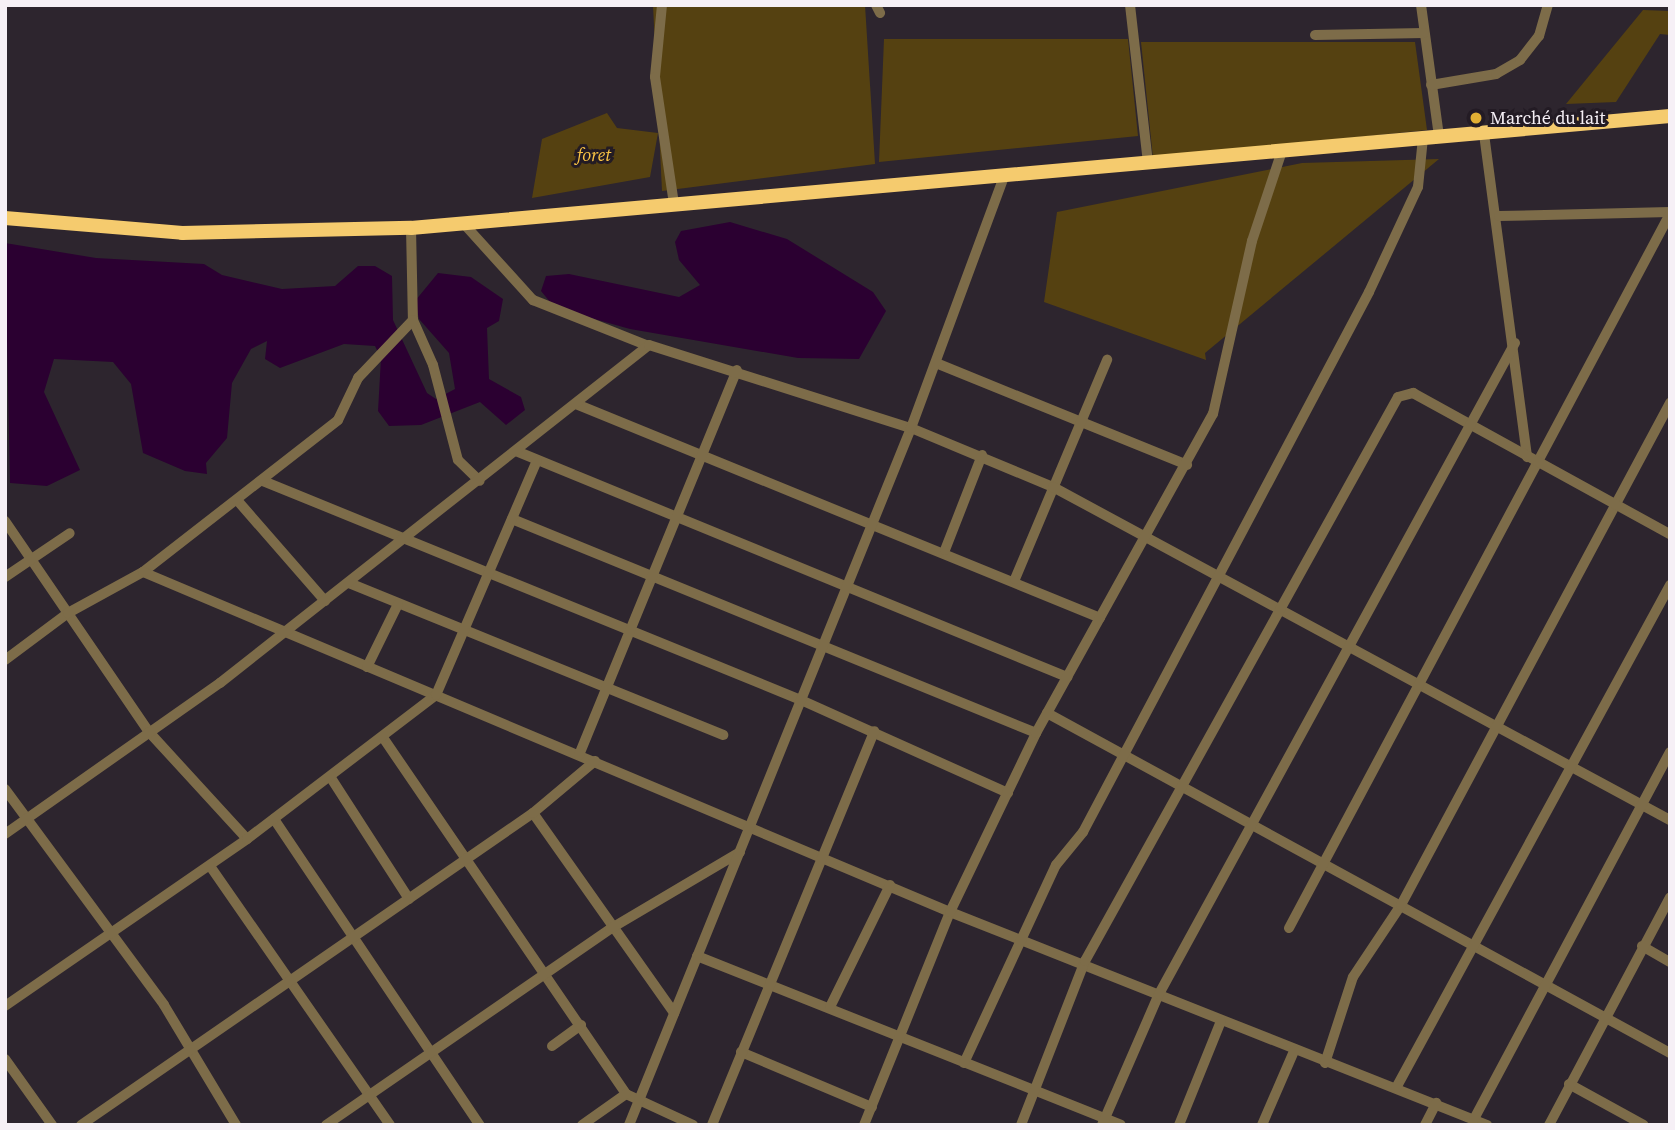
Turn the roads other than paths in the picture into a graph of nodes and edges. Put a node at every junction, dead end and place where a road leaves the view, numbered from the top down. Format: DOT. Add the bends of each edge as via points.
graph roads {
  1 [pos="662,5"];
  2 [pos="1130,5"];
  3 [pos="1421,5"];
  4 [pos="1548,5"];
  5 [pos="1424,33"];
  6 [pos="1315,36"];
  7 [pos="1431,85"];
  8 [pos="1670,116"];
  9 [pos="1484,134"];
  10 [pos="1439,137"];
  11 [pos="1423,138"];
  12 [pos="1282,151"];
  13 [pos="1147,163"];
  14 [pos="1003,179"];
  15 [pos="674,204"];
  16 [pos="1670,213"];
  17 [pos="1499,216"];
  18 [pos="5,218"];
  19 [pos="464,224"];
  20 [pos="411,228"];
  21 [pos="413,320"];
  22 [pos="1515,343"];
  23 [pos="646,345"];
  24 [pos="1107,360"];
  25 [pos="936,363"];
  26 [pos="737,370"];
  27 [pos="1670,403"];
  28 [pos="576,404"];
  29 [pos="1081,419"];
  30 [pos="1469,425"];
  31 [pos="911,428"];
  32 [pos="516,451"];
  33 [pos="703,452"];
  34 [pos="982,455"];
  35 [pos="1527,457"];
  36 [pos="537,461"];
  37 [pos="1540,464"];
  38 [pos="1187,465"];
  39 [pos="263,481"];
  40 [pos="480,481"];
  41 [pos="1053,487"];
  42 [pos="237,500"];
  43 [pos="1614,503"];
  44 [pos="674,517"];
  45 [pos="512,519"];
  46 [pos="5,521"];
  47 [pos="872,521"];
  48 [pos="70,533"];
  49 [pos="1670,534"];
  50 [pos="1146,538"];
  51 [pos="408,541"];
  52 [pos="945,550"];
  53 [pos="31,559"];
  54 [pos="144,572"];
  55 [pos="489,574"];
  56 [pos="651,574"];
  57 [pos="5,577"];
  58 [pos="1216,577"];
  59 [pos="1015,579"];
  60 [pos="349,583"];
  61 [pos="848,584"];
  62 [pos="1670,584"];
  63 [pos="325,601"];
  64 [pos="398,604"];
  65 [pos="1280,609"];
  66 [pos="68,613"];
  67 [pos="1100,618"];
  68 [pos="628,630"];
  69 [pos="464,632"];
  70 [pos="281,634"];
  71 [pos="824,642"];
  72 [pos="1349,646"];
  73 [pos="5,660"];
  74 [pos="367,667"];
  75 [pos="1067,677"];
  76 [pos="1419,683"];
  77 [pos="605,688"];
  78 [pos="436,695"];
  79 [pos="801,700"];
  80 [pos="1048,713"];
  81 [pos="1493,725"];
  82 [pos="149,732"];
  83 [pos="874,732"];
  84 [pos="1037,733"];
  85 [pos="723,735"];
  86 [pos="384,739"];
  87 [pos="1670,752"];
  88 [pos="579,755"];
  89 [pos="1122,755"];
  90 [pos="595,761"];
  91 [pos="1570,767"];
  92 [pos="331,778"];
  93 [pos="1181,788"];
  94 [pos="5,789"];
  95 [pos="1008,793"];
  96 [pos="1641,805"];
  97 [pos="533,813"];
  98 [pos="27,818"];
  99 [pos="274,819"];
  100 [pos="1670,820"];
  101 [pos="750,826"];
  102 [pos="1255,827"];
  103 [pos="5,834"];
  104 [pos="247,839"];
  105 [pos="740,852"];
  106 [pos="822,855"];
  107 [pos="467,859"];
  108 [pos="1324,865"];
  109 [pos="210,866"];
  110 [pos="890,885"];
  111 [pos="1670,897"];
  112 [pos="409,899"];
  113 [pos="1401,905"];
  114 [pos="950,912"];
  115 [pos="1289,928"];
  116 [pos="610,929"];
  117 [pos="111,933"];
  118 [pos="1020,935"];
  119 [pos="354,937"];
  120 [pos="1642,946"];
  121 [pos="1476,947"];
  122 [pos="697,956"];
  123 [pos="1085,961"];
  124 [pos="1670,962"];
  125 [pos="547,974"];
  126 [pos="290,980"];
  127 [pos="770,983"];
  128 [pos="1545,985"];
  129 [pos="1158,994"];
  130 [pos="5,1006"];
  131 [pos="830,1007"];
  132 [pos="674,1013"];
  133 [pos="1604,1017"];
  134 [pos="1221,1021"];
  135 [pos="581,1025"];
  136 [pos="900,1036"];
  137 [pos="552,1046"];
  138 [pos="187,1051"];
  139 [pos="1294,1051"];
  140 [pos="431,1052"];
  141 [pos="741,1052"];
  142 [pos="1670,1053"];
  143 [pos="5,1059"];
  144 [pos="964,1063"];
  145 [pos="1325,1063"];
  146 [pos="1569,1084"];
  147 [pos="1396,1088"];
  148 [pos="1034,1091"];
  149 [pos="626,1094"];
  150 [pos="369,1095"];
  151 [pos="638,1103"];
  152 [pos="1436,1103"];
  153 [pos="872,1107"];
  154 [pos="1474,1119"];
  155 [pos="1103,1121"];
  156 [pos="52,1125"];
  157 [pos="82,1125"];
  158 [pos="236,1125"];
  159 [pos="326,1125"];
  160 [pos="390,1125"];
  161 [pos="480,1125"];
  162 [pos="582,1125"];
  163 [pos="629,1125"];
  164 [pos="693,1125"];
  165 [pos="712,1125"];
  166 [pos="864,1125"];
  167 [pos="1021,1125"];
  168 [pos="1121,1125"];
  169 [pos="1179,1125"];
  170 [pos="1262,1125"];
  171 [pos="1425,1125"];
  172 [pos="1487,1125"];
  173 [pos="1549,1125"];
  174 [pos="1644,1125"];
  1 -- 15 [label="street" via="654,77"];
  2 -- 13 [label="street"];
  3 -- 5 [label="street"];
  4 -- 7 [label="street" via="1539,36 1520,60 1496,74"];
  5 -- 6 [label="street"];
  5 -- 7 [label="street"];
  7 -- 10 [label="street"];
  8 -- 9 [label="highway"];
  9 -- 10 [label="highway"];
  9 -- 17 [label="street"];
  10 -- 11 [label="highway"];
  11 -- 12 [label="highway"];
  11 -- 58 [label="street" via="1421,178 1405,219"];
  12 -- 13 [label="highway"];
  12 -- 38 [label="street" via="1252,242 1213,414"];
  13 -- 14 [label="highway"];
  14 -- 15 [label="highway"];
  14 -- 25 [label="street"];
  15 -- 19 [label="highway"];
  16 -- 17 [label="street"];
  16 -- 37 [label="street"];
  17 -- 22 [label="street"];
  18 -- 20 [label="highway" via="182,233"];
  19 -- 20 [label="highway"];
  19 -- 23 [label="street" via="533,300"];
  20 -- 21 [label="street"];
  21 -- 39 [label="street" via="358,377 338,420"];
  21 -- 40 [label="street" via="433,365 458,460"];
  22 -- 30 [label="street"];
  22 -- 35 [label="street"];
  23 -- 26 [label="street"];
  23 -- 28 [label="street"];
  24 -- 29 [label="street"];
  25 -- 29 [label="street"];
  25 -- 31 [label="street"];
  26 -- 31 [label="street"];
  26 -- 33 [label="street"];
  27 -- 43 [label="street"];
  28 -- 32 [label="street"];
  28 -- 33 [label="street"];
  29 -- 38 [label="street"];
  29 -- 41 [label="street"];
  30 -- 35 [label="street"];
  30 -- 65 [label="street" via="1413,393 1398,397"];
  30 -- 72 [label="street"];
  31 -- 34 [label="street"];
  31 -- 47 [label="street"];
  32 -- 36 [label="street"];
  32 -- 40 [label="street"];
  33 -- 44 [label="street"];
  33 -- 47 [label="street"];
  34 -- 41 [label="street"];
  34 -- 52 [label="street"];
  35 -- 37 [label="street"];
  36 -- 44 [label="street"];
  36 -- 45 [label="street"];
  37 -- 43 [label="street"];
  37 -- 76 [label="street"];
  38 -- 50 [label="street"];
  39 -- 42 [label="street"];
  39 -- 51 [label="street"];
  40 -- 51 [label="street"];
  41 -- 50 [label="street"];
  41 -- 59 [label="street"];
  42 -- 54 [label="street"];
  42 -- 63 [label="street"];
  43 -- 49 [label="street"];
  43 -- 81 [label="street"];
  44 -- 56 [label="street"];
  44 -- 61 [label="street"];
  45 -- 55 [label="street"];
  45 -- 56 [label="street"];
  46 -- 53 [label="street"];
  47 -- 52 [label="street"];
  47 -- 61 [label="street"];
  48 -- 53 [label="street"];
  50 -- 58 [label="street"];
  50 -- 67 [label="street"];
  51 -- 55 [label="street"];
  51 -- 60 [label="street"];
  52 -- 59 [label="street"];
  53 -- 57 [label="street"];
  53 -- 66 [label="street"];
  54 -- 66 [label="street"];
  54 -- 70 [label="street"];
  55 -- 68 [label="street"];
  55 -- 69 [label="street"];
  56 -- 68 [label="street"];
  56 -- 71 [label="street"];
  58 -- 65 [label="street"];
  58 -- 89 [label="street"];
  59 -- 67 [label="street"];
  60 -- 63 [label="street"];
  60 -- 64 [label="street"];
  61 -- 71 [label="street"];
  61 -- 75 [label="street"];
  62 -- 91 [label="street"];
  63 -- 70 [label="street"];
  64 -- 69 [label="street"];
  64 -- 74 [label="street"];
  65 -- 72 [label="street"];
  65 -- 93 [label="street"];
  66 -- 73 [label="street"];
  66 -- 82 [label="street"];
  67 -- 75 [label="street"];
  68 -- 77 [label="street"];
  68 -- 79 [label="street"];
  69 -- 77 [label="street"];
  69 -- 78 [label="street"];
  70 -- 74 [label="street"];
  70 -- 82 [label="street"];
  71 -- 79 [label="street"];
  71 -- 84 [label="street"];
  72 -- 76 [label="street"];
  72 -- 102 [label="street"];
  74 -- 78 [label="street"];
  75 -- 80 [label="street"];
  76 -- 81 [label="street"];
  76 -- 108 [label="street"];
  77 -- 85 [label="street"];
  77 -- 88 [label="street"];
  78 -- 86 [label="street"];
  78 -- 88 [label="street"];
  79 -- 83 [label="street"];
  79 -- 101 [label="street"];
  80 -- 84 [label="street"];
  80 -- 89 [label="street"];
  81 -- 91 [label="street"];
  81 -- 113 [label="street"];
  82 -- 98 [label="street"];
  82 -- 104 [label="street"];
  83 -- 95 [label="street"];
  83 -- 106 [label="street"];
  84 -- 95 [label="street"];
  86 -- 92 [label="street"];
  86 -- 107 [label="street"];
  87 -- 96 [label="street"];
  88 -- 90 [label="street"];
  89 -- 93 [label="street"];
  89 -- 118 [label="street"];
  90 -- 97 [label="street"];
  90 -- 101 [label="street"];
  91 -- 96 [label="street"];
  91 -- 121 [label="street"];
  92 -- 99 [label="street"];
  92 -- 112 [label="street"];
  93 -- 102 [label="street"];
  93 -- 123 [label="street"];
  94 -- 98 [label="street"];
  95 -- 114 [label="street"];
  96 -- 100 [label="street"];
  96 -- 128 [label="street"];
  97 -- 107 [label="street"];
  97 -- 116 [label="street"];
  98 -- 103 [label="street"];
  98 -- 117 [label="street"];
  99 -- 104 [label="street"];
  99 -- 119 [label="street"];
  101 -- 105 [label="street"];
  101 -- 106 [label="street"];
  102 -- 108 [label="street"];
  102 -- 129 [label="street"];
  104 -- 109 [label="street"];
  105 -- 116 [label="street"];
  105 -- 122 [label="street"];
  106 -- 110 [label="street"];
  106 -- 127 [label="street"];
  107 -- 112 [label="street"];
  107 -- 125 [label="street"];
  108 -- 113 [label="street"];
  108 -- 115 [label="street"];
  109 -- 117 [label="street"];
  109 -- 126 [label="street"];
  110 -- 114 [label="street"];
  110 -- 131 [label="street"];
  111 -- 120 [label="street"];
  112 -- 119 [label="street"];
  113 -- 121 [label="street"];
  113 -- 145 [label="street" via="1353,977"];
  114 -- 118 [label="street"];
  114 -- 136 [label="street"];
  116 -- 125 [label="street"];
  116 -- 132 [label="street"];
  117 -- 130 [label="street"];
  117 -- 138 [label="street" via="164,1005"];
  118 -- 123 [label="street"];
  118 -- 144 [label="street"];
  119 -- 126 [label="street"];
  119 -- 140 [label="street"];
  120 -- 124 [label="street"];
  120 -- 133 [label="street"];
  121 -- 128 [label="street"];
  121 -- 147 [label="street"];
  122 -- 127 [label="street"];
  122 -- 132 [label="street"];
  123 -- 129 [label="street"];
  123 -- 148 [label="street"];
  125 -- 135 [label="street"];
  125 -- 140 [label="street"];
  126 -- 138 [label="street"];
  126 -- 150 [label="street"];
  127 -- 131 [label="street"];
  127 -- 141 [label="street"];
  128 -- 133 [label="street"];
  128 -- 154 [label="street"];
  129 -- 134 [label="street"];
  129 -- 155 [label="street"];
  131 -- 136 [label="street"];
  132 -- 151 [label="street"];
  133 -- 142 [label="street"];
  133 -- 146 [label="street"];
  134 -- 139 [label="street"];
  134 -- 169 [label="street"];
  135 -- 137 [label="street"];
  135 -- 149 [label="street"];
  136 -- 144 [label="street"];
  136 -- 153 [label="street"];
  138 -- 157 [label="street"];
  138 -- 158 [label="street"];
  139 -- 145 [label="street"];
  139 -- 170 [label="street"];
  140 -- 150 [label="street"];
  140 -- 161 [label="street"];
  141 -- 153 [label="street"];
  141 -- 165 [label="street"];
  143 -- 156 [label="street"];
  144 -- 148 [label="street"];
  145 -- 147 [label="street"];
  146 -- 173 [label="street"];
  146 -- 174 [label="street"];
  147 -- 152 [label="street"];
  148 -- 155 [label="street"];
  148 -- 167 [label="street"];
  149 -- 151 [label="street"];
  149 -- 162 [label="street"];
  150 -- 159 [label="street"];
  150 -- 160 [label="street"];
  151 -- 163 [label="street"];
  151 -- 164 [label="street"];
  152 -- 154 [label="street"];
  152 -- 171 [label="street"];
  153 -- 166 [label="street"];
  154 -- 172 [label="street"];
  155 -- 168 [label="street"];
}
